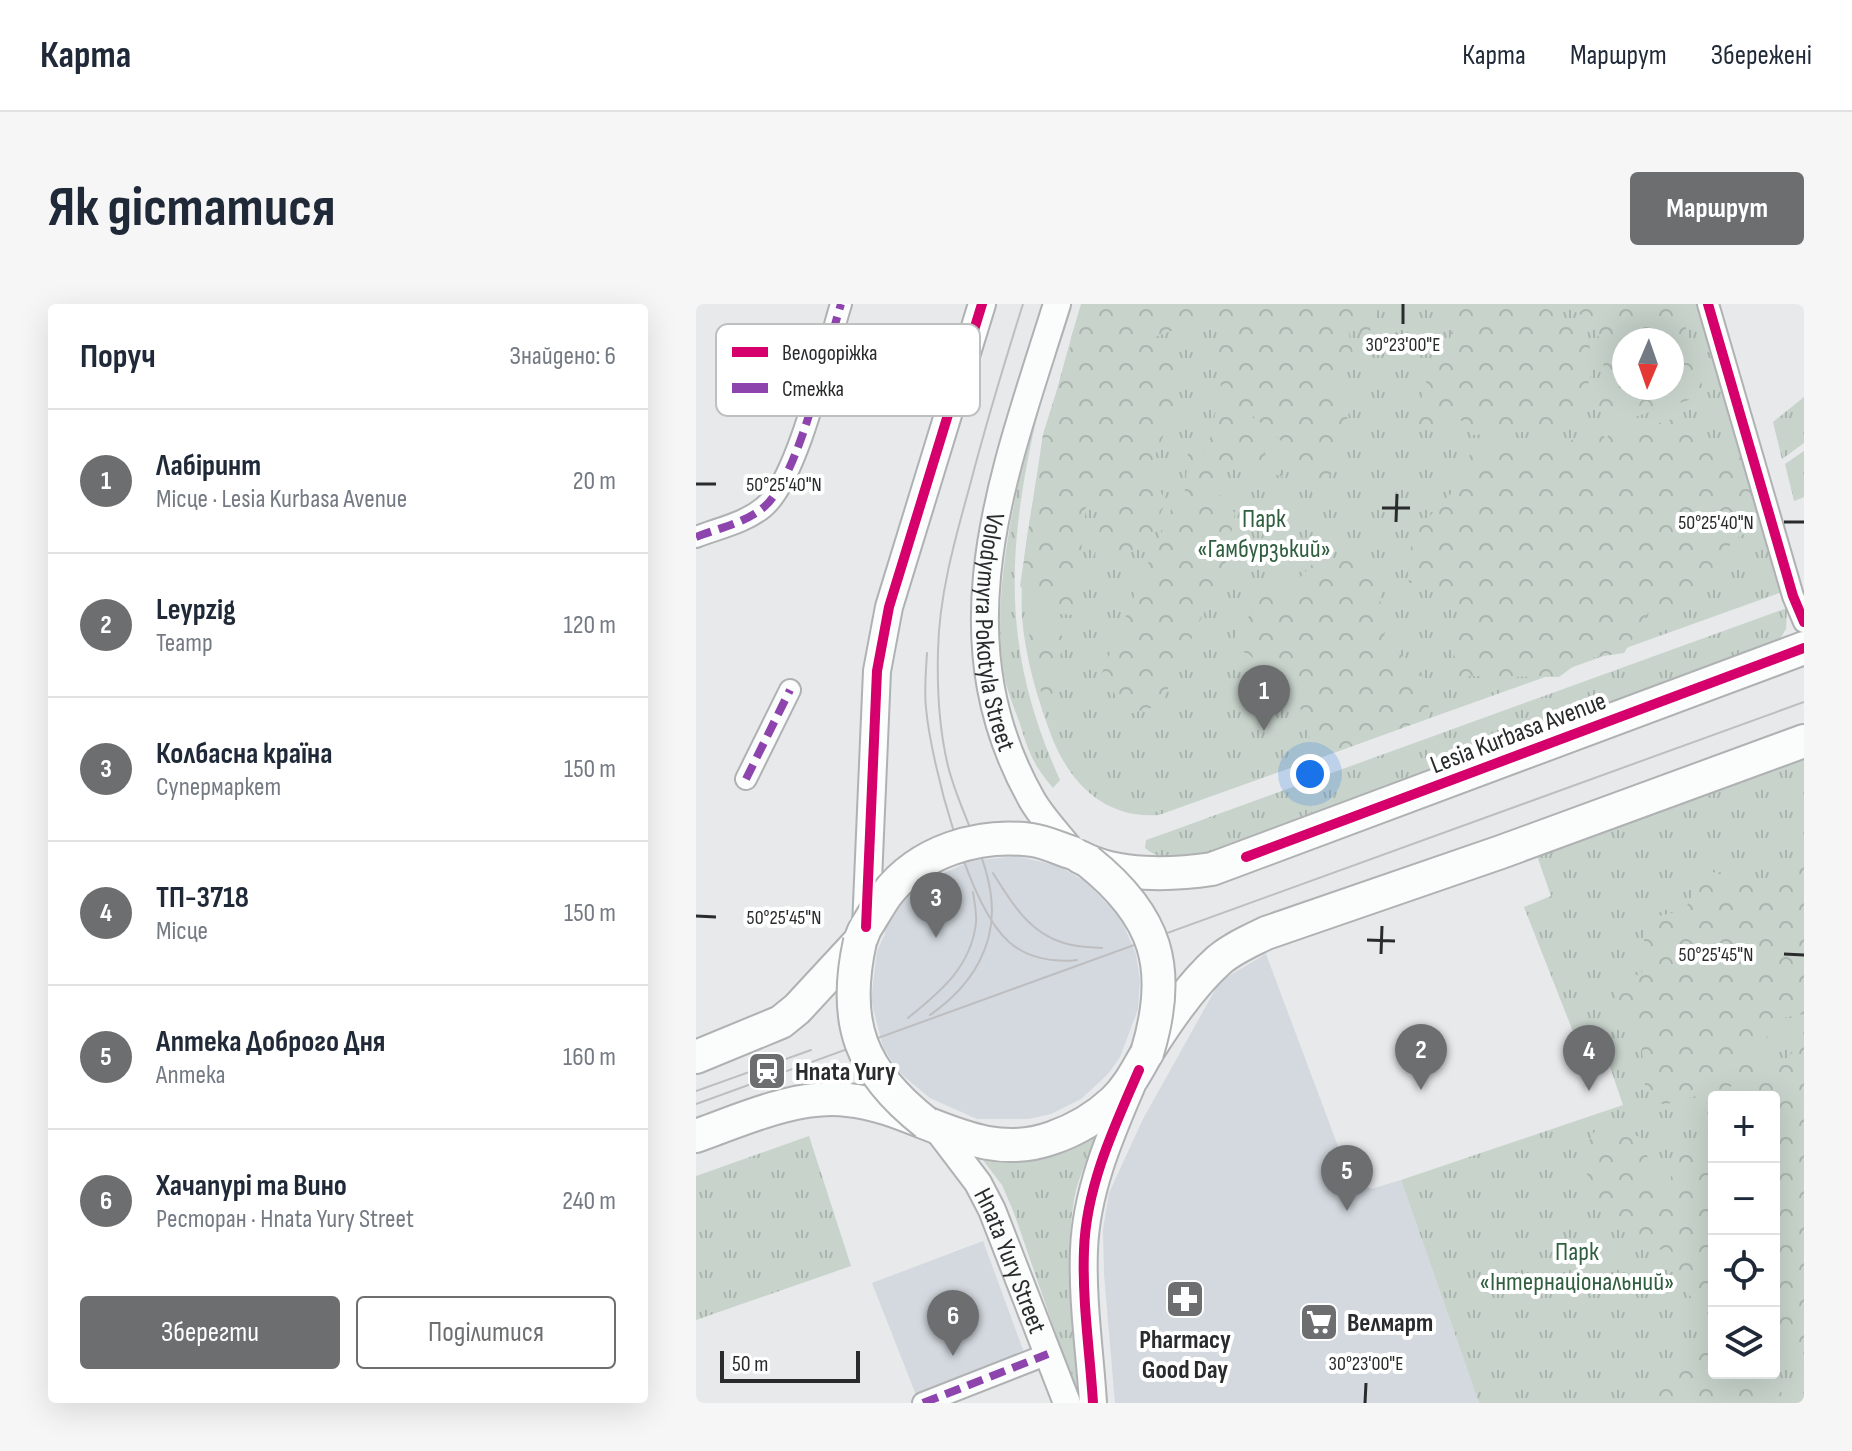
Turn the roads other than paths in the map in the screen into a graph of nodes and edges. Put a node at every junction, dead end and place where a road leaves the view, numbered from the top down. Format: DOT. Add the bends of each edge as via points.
graph roads {
  1 [pos="841,304"];
  2 [pos="982,304"];
  3 [pos="1057,304"];
  4 [pos="1708,304"];
  5 [pos="835,324"];
  6 [pos="976,324"];
  7 [pos="806,416"];
  8 [pos="948,416"];
  9 [pos="696,537"];
  10 [pos="1804,622"];
  11 [pos="1804,648"];
  12 [pos="790,690"];
  13 [pos="1804,741"];
  14 [pos="746,779"];
  15 [pos="1081,857"];
  16 [pos="863,934"];
  17 [pos="696,1057"];
  18 [pos="1143,1061"];
  19 [pos="932,1126"];
  20 [pos="696,1136"];
  21 [pos="1048,1354"];
  22 [pos="923,1403"];
  23 [pos="1067,1403"];
  24 [pos="1093,1403"];
  1 -- 5 [label="street"];
  2 -- 6 [label="street"];
  3 -- 15 [label="street, Volodymyra Pokotyla Street" via="991,529 985,624 990,686 1015,766 1034,803"];
  4 -- 10 [label="street"];
  7 -- 9 [label="street" via="784,483 766,505 750,517"];
  8 -- 16 [label="street" via="889,607 877,671"];
  11 -- 15 [label="main road, Lesia Kurbasa Avenue" via="1212,869 1160,874"];
  12 -- 14 [label="street"];
  13 -- 18 [label="main road" via="1266,933 1221,958 1204,975"];
  15 -- 16 [label="main road, bridge" via="1035,840 994,838 954,847 918,865 888,892"];
  15 -- 18 [label="main road, bridge" via="1116,884 1138,913 1153,946 1160,981 1158,1018"];
  16 -- 17 [label="main road" via="797,1009 763,1031"];
  16 -- 19 [label="main road, bridge" via="853,975 861,1043 891,1092"];
  18 -- 19 [label="main road" via="1115,1100 1085,1124 1050,1139 1012,1145 974,1142"];
  18 -- 24 [label="street, Hnata Yury Street" via="1108,1141 1087,1218 1084,1278"];
  19 -- 20 [label="main road" via="846,1099 788,1104"];
  19 -- 21 [label="street, Hnata Yury Street" via="978,1183 992,1210"];
  21 -- 22 [label="street"];
  21 -- 23 [label="street, Hnata Yury Street"];
}
